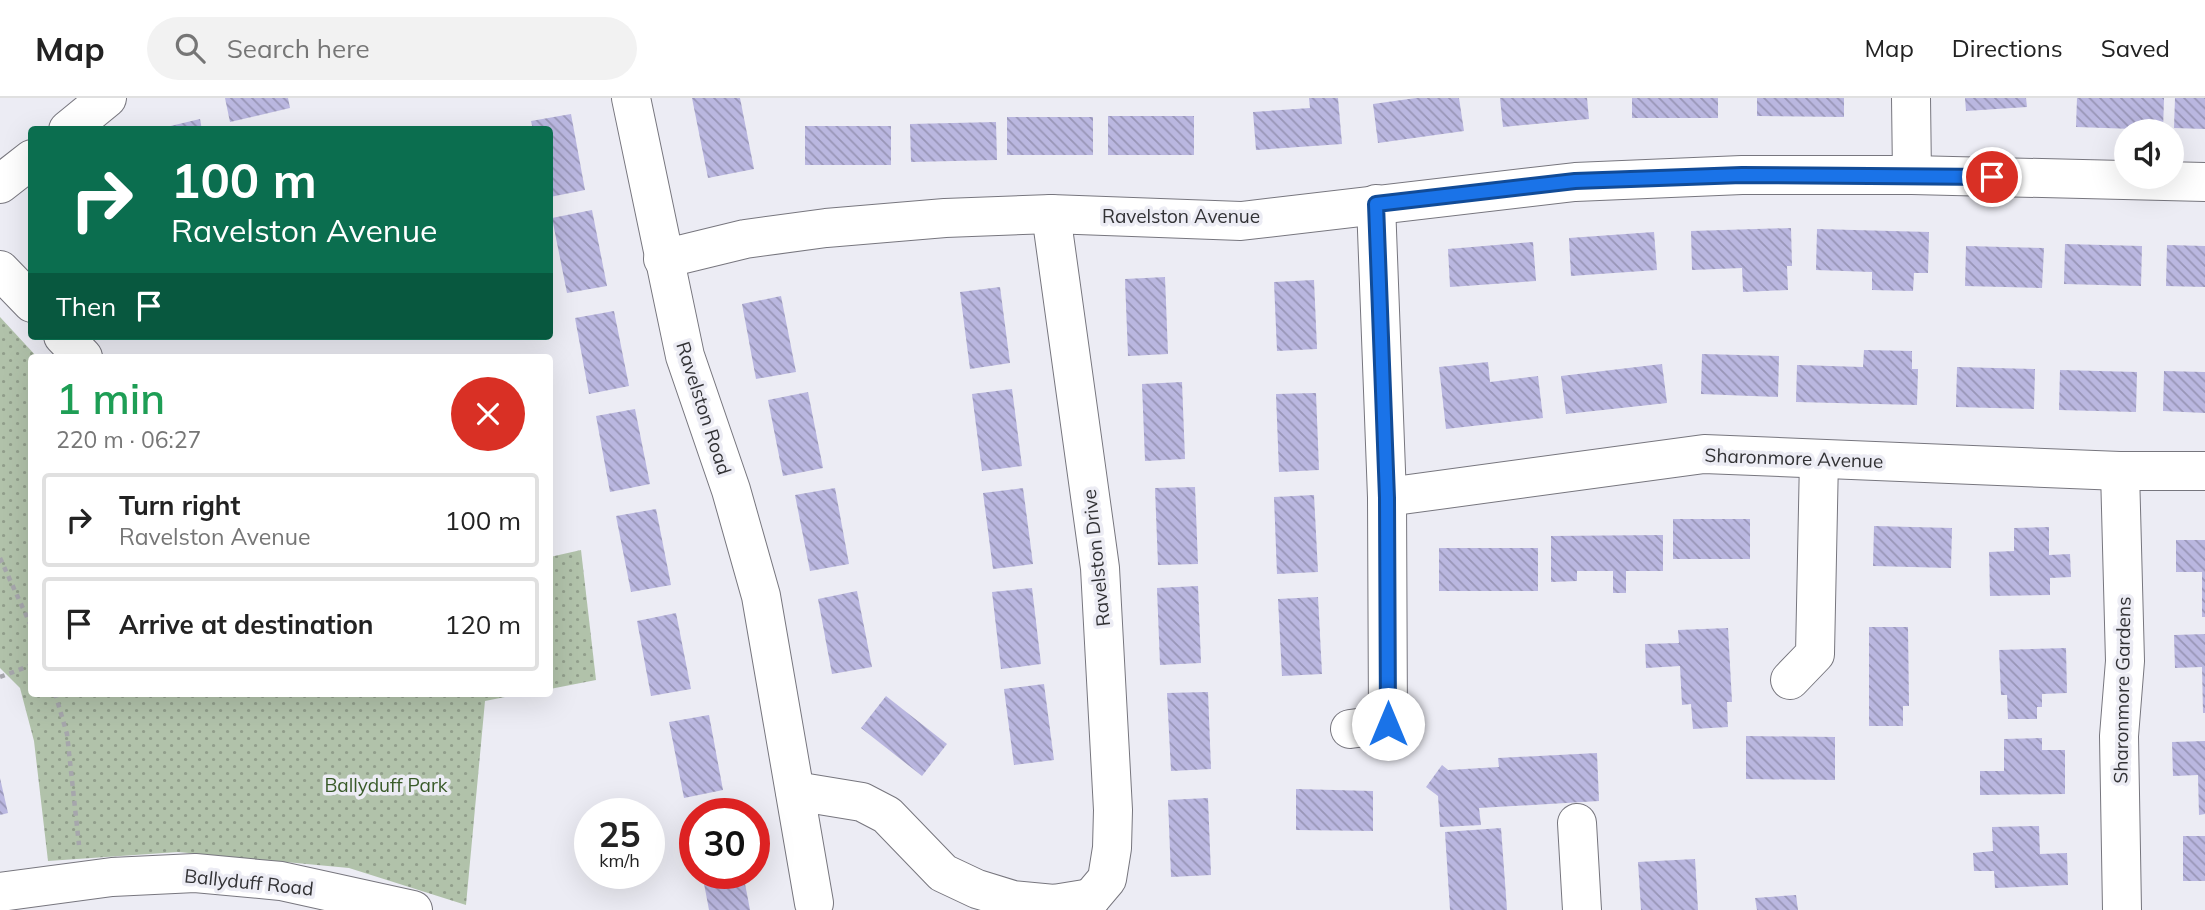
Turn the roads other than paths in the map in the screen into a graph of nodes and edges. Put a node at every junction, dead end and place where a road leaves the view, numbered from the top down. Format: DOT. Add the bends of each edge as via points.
graph roads {
  1 [pos="107,98"];
  2 [pos="631,98"];
  3 [pos="1911,98"];
  4 [pos="73,126"];
  5 [pos="28,162"];
  6 [pos="1912,175"];
  7 [pos="2205,182"];
  8 [pos="0,184"];
  9 [pos="1376,204"];
  10 [pos="1051,214"];
  11 [pos="663,259"];
  12 [pos="0,270"];
  13 [pos="28,299"];
  14 [pos="67,340"];
  15 [pos="80,354"];
  16 [pos="1819,459"];
  17 [pos="2120,471"];
  18 [pos="2205,471"];
  19 [pos="1387,498"];
  20 [pos="1790,680"];
  21 [pos="1350,729"];
  22 [pos="795,791"];
  23 [pos="1577,823"];
  24 [pos="0,892"];
  25 [pos="974,900"];
  26 [pos="814,903"];
  27 [pos="1096,904"];
  28 [pos="413,910"];
  29 [pos="1583,910"];
  30 [pos="2122,910"];
  1 -- 4 [label="street"];
  2 -- 11 [label="street, Ravelston Road"];
  3 -- 6 [label="street"];
  5 -- 8 [label="street"];
  6 -- 7 [label="street, Ravelston Avenue"];
  6 -- 9 [label="street, Ravelston Avenue" via="1575,181"];
  9 -- 10 [label="street, Ravelston Avenue" via="1241,221"];
  9 -- 19 [label="street"];
  10 -- 11 [label="street, Ravelston Avenue" via="826,228 745,239"];
  10 -- 27 [label="street, Ravelston Drive" via="1100,568 1113,810 1107,879"];
  11 -- 22 [label="street, Ravelston Road" via="685,356 761,596"];
  12 -- 13 [label="street"];
  14 -- 15 [label="street"];
  16 -- 17 [label="street, Sharonmore Avenue"];
  16 -- 19 [label="street, Sharonmore Avenue" via="1704,454"];
  16 -- 20 [label="street" via="1815,654"];
  17 -- 18 [label="street, Sharonmore Avenue"];
  17 -- 30 [label="street, Sharonmore Gardens" via="2125,661 2119,736"];
  19 -- 21 [label="street" via="1388,724"];
  22 -- 25 [label="street" via="862,802 887,815"];
  22 -- 26 [label="street, Ravelston Road"];
  23 -- 29 [label="street"];
  24 -- 28 [label="street, Ballyduff Road" via="195,873 269,880"];
  25 -- 27 [label="street"];
}
